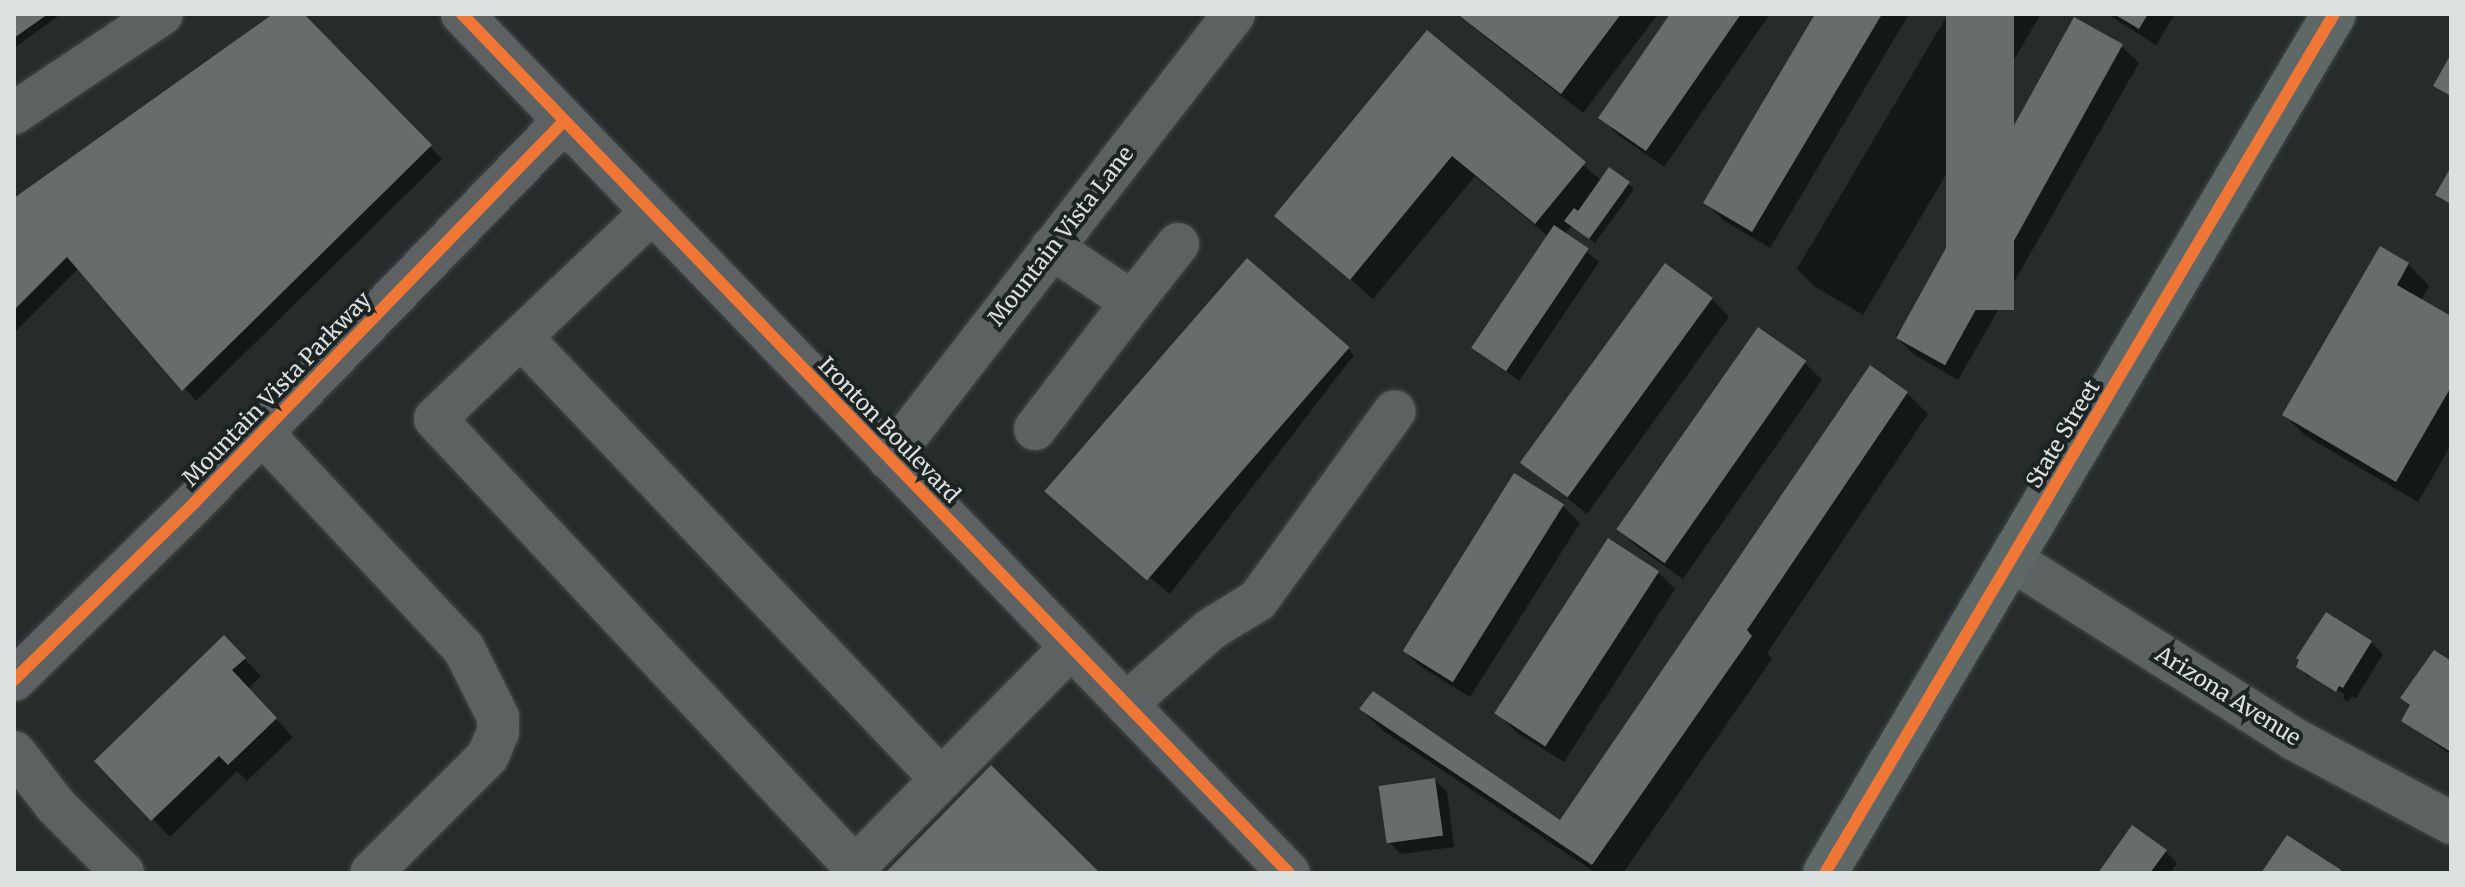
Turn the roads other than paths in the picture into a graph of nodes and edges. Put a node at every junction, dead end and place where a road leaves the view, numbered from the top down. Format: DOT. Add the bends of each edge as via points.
graph roads {
  1 [pos="162,14"];
  2 [pos="462,14"];
  3 [pos="1234,14"];
  4 [pos="2334,14"];
  5 [pos="14,113"];
  6 [pos="564,121"];
  7 [pos="651,213"];
  8 [pos="1178,244"];
  9 [pos="1052,248"];
  10 [pos="1132,302"];
  11 [pos="521,337"];
  12 [pos="1395,411"];
  13 [pos="1035,429"];
  14 [pos="262,433"];
  15 [pos="889,459"];
  16 [pos="2012,560"];
  17 [pos="1071,647"];
  18 [pos="14,680"];
  19 [pos="1126,704"];
  20 [pos="14,752"];
  21 [pos="941,779"];
  22 [pos="2451,823"];
  23 [pos="123,873"];
  24 [pos="371,873"];
  25 [pos="1289,873"];
  26 [pos="1825,873"];
  1 -- 5 [label="street"];
  2 -- 6 [label="street, Ironton Boulevard"];
  3 -- 9 [label="street, Mountain Vista Lane"];
  4 -- 16 [label="main road, State Street"];
  6 -- 7 [label="street, Ironton Boulevard"];
  6 -- 14 [label="street, Mountain Vista Parkway"];
  7 -- 11 [label="street"];
  7 -- 15 [label="street, Ironton Boulevard"];
  8 -- 10 [label="street"];
  9 -- 10 [label="street"];
  9 -- 15 [label="street, Mountain Vista Lane"];
  10 -- 13 [label="street"];
  11 -- 21 [label="street"];
  11 -- 21 [label="street" via="435,419 855,867"];
  12 -- 19 [label="street" via="1258,600 1211,629"];
  14 -- 18 [label="street, Mountain Vista Parkway"];
  14 -- 24 [label="street" via="464,649 498,717 488,756"];
  15 -- 17 [label="street, Ironton Boulevard"];
  16 -- 22 [label="street, Arizona Avenue" via="2294,739"];
  16 -- 26 [label="main road, State Street"];
  17 -- 19 [label="street, Ironton Boulevard"];
  17 -- 21 [label="street"];
  19 -- 25 [label="street, Ironton Boulevard"];
  20 -- 23 [label="street" via="56,806"];
}
